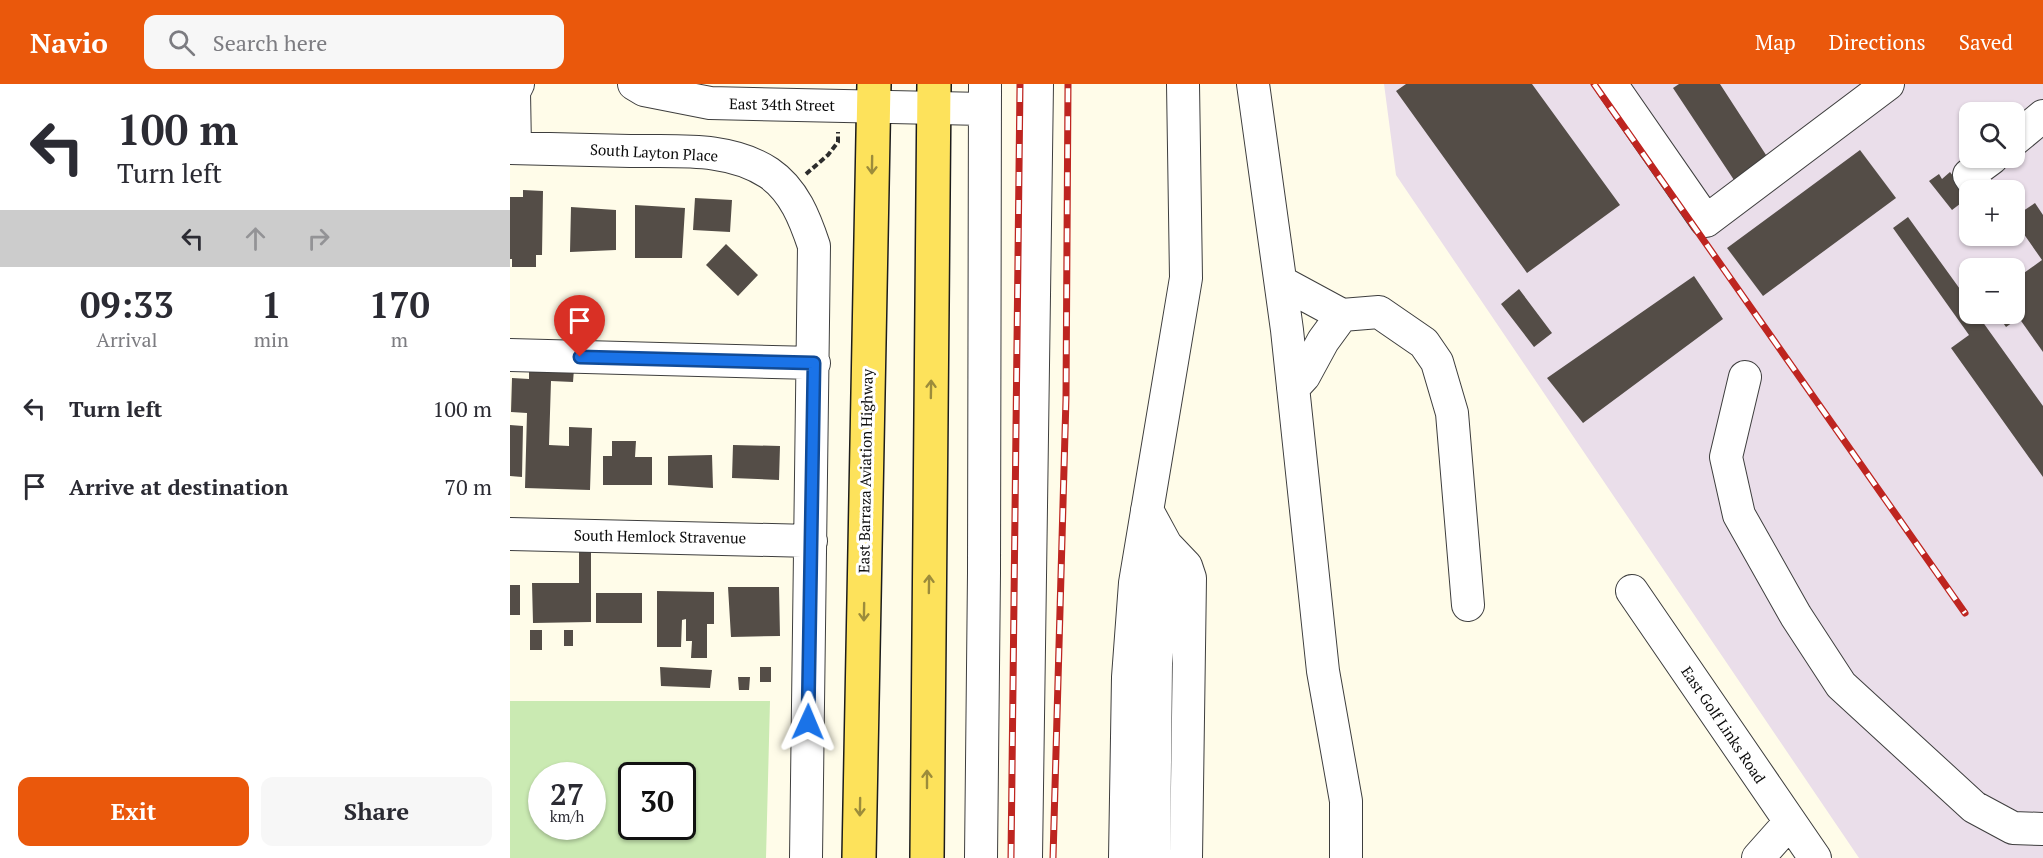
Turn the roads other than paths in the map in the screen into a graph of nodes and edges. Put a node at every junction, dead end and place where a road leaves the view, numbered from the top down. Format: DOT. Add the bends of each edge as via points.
graph roads {
  1 [pos="518,84"];
  2 [pos="1038,84"];
  3 [pos="1183,84"];
  4 [pos="1253,84"];
  5 [pos="1611,84"];
  6 [pos="1888,84"];
  7 [pos="646,86"];
  8 [pos="873,95"];
  9 [pos="934,96"];
  10 [pos="985,96"];
  11 [pos="2043,116"];
  12 [pos="2025,131"];
  13 [pos="513,148"];
  14 [pos="1979,168"];
  15 [pos="1973,180"];
  16 [pos="1281,282"];
  17 [pos="1342,315"];
  18 [pos="510,355"];
  19 [pos="814,363"];
  20 [pos="1745,377"];
  21 [pos="1293,388"];
  22 [pos="1147,510"];
  23 [pos="510,534"];
  24 [pos="811,541"];
  25 [pos="1166,544"];
  26 [pos="1632,591"];
  27 [pos="1468,605"];
  28 [pos="1790,822"];
  29 [pos="2043,829"];
  30 [pos="806,858"];
  31 [pos="859,858"];
  32 [pos="927,858"];
  33 [pos="981,858"];
  34 [pos="1026,858"];
  35 [pos="1125,858"];
  36 [pos="1154,858"];
  37 [pos="1186,858"];
  38 [pos="1346,858"];
  39 [pos="1758,858"];
  40 [pos="1815,858"];
  1 -- 13 [label="street" via="514,92"];
  2 -- 34 [label="street"];
  3 -- 22 [label="street" via="1186,278"];
  4 -- 16 [label="street"];
  5 -- 6 [label="street" via="1706,221"];
  7 -- 8 [label="street, East 34th Street" via="710,103"];
  8 -- 9 [label="street, East 34th Street"];
  8 -- 31 [label="main road, East Barraza Aviation Highway, one-way"];
  9 -- 10 [label="street, East 34th Street"];
  32 -- 9 [label="main road, one-way"];
  10 -- 33 [label="street"];
  11 -- 12 [label="street"];
  13 -- 19 [label="street, South Layton Place" via="712,153 749,162 770,174 788,191 804,217 814,246"];
  14 -- 15 [label="street" via="1970,175"];
  16 -- 17 [label="street"];
  16 -- 21 [label="street"];
  17 -- 21 [label="street"];
  17 -- 27 [label="street" via="1379,312 1424,343 1437,362 1452,413"];
  18 -- 19 [label="street"];
  19 -- 24 [label="street, South Layton Place"];
  20 -- 29 [label="street" via="1726,457 1739,515 1796,616 1841,685 1974,807 2013,828"];
  21 -- 38 [label="street" via="1323,671 1346,801"];
  22 -- 25 [label="street"];
  22 -- 35 [label="street" via="1135,583 1128,677"];
  23 -- 24 [label="street, South Hemlock Stravenue"];
  24 -- 30 [label="street, South Layton Place"];
  25 -- 36 [label="street" via="1156,663"];
  25 -- 37 [label="street" via="1186,566 1190,578"];
  26 -- 28 [label="street, East Golf Links Road"];
  28 -- 39 [label="street"];
  28 -- 40 [label="street, East Golf Links Road"];
}
